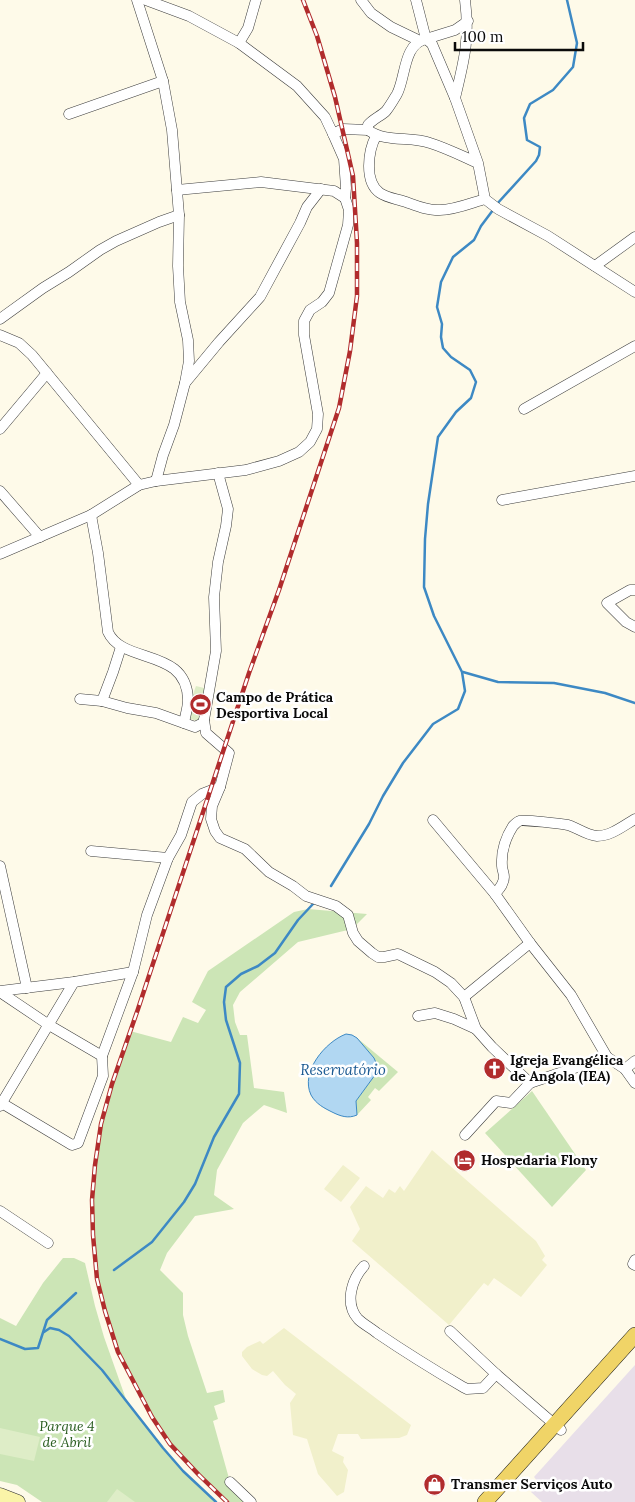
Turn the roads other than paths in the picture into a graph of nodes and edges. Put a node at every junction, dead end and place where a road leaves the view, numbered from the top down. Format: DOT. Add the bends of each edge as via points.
graph roads {
  1 [pos="138,0"];
  2 [pos="146,0"];
  3 [pos="256,0"];
  4 [pos="361,0"];
  5 [pos="416,0"];
  6 [pos="465,0"];
  7 [pos="468,21"];
  8 [pos="423,40"];
  9 [pos="239,43"];
  10 [pos="163,81"];
  11 [pos="455,98"];
  12 [pos="69,114"];
  13 [pos="372,133"];
  14 [pos="333,134"];
  15 [pos="478,163"];
  16 [pos="321,189"];
  17 [pos="177,190"];
  18 [pos="345,198"];
  19 [pos="488,200"];
  20 [pos="179,215"];
  21 [pos="635,236"];
  22 [pos="595,266"];
  23 [pos="635,292"];
  24 [pos="0,319"];
  25 [pos="0,335"];
  26 [pos="635,346"];
  27 [pos="47,373"];
  28 [pos="185,384"];
  29 [pos="524,409"];
  30 [pos="0,429"];
  31 [pos="218,473"];
  32 [pos="635,476"];
  33 [pos="156,481"];
  34 [pos="139,485"];
  35 [pos="0,491"];
  36 [pos="502,500"];
  37 [pos="91,515"];
  38 [pos="40,537"];
  39 [pos="0,554"];
  40 [pos="635,590"];
  41 [pos="635,627"];
  42 [pos="121,647"];
  43 [pos="80,700"];
  44 [pos="102,700"];
  45 [pos="204,720"];
  46 [pos="184,723"];
  47 [pos="220,787"];
  48 [pos="635,819"];
  49 [pos="433,820"];
  50 [pos="91,851"];
  51 [pos="168,858"];
  52 [pos="0,866"];
  53 [pos="495,894"];
  54 [pos="530,943"];
  55 [pos="133,972"];
  56 [pos="74,982"];
  57 [pos="28,988"];
  58 [pos="0,991"];
  59 [pos="464,997"];
  60 [pos="418,1016"];
  61 [pos="49,1025"];
  62 [pos="476,1029"];
  63 [pos="102,1056"];
  64 [pos="607,1057"];
  65 [pos="635,1061"];
  66 [pos="625,1068"];
  67 [pos="530,1083"];
  68 [pos="635,1083"];
  69 [pos="1,1104"];
  70 [pos="465,1135"];
  71 [pos="0,1211"];
  72 [pos="48,1243"];
  73 [pos="635,1260"];
  74 [pos="635,1265"];
  75 [pos="364,1266"];
  76 [pos="450,1331"];
  77 [pos="635,1335"];
  78 [pos="635,1349"];
  79 [pos="496,1374"];
  80 [pos="558,1427"];
  81 [pos="230,1482"];
  82 [pos="0,1496"];
  83 [pos="18,1502"];
  84 [pos="251,1502"];
  85 [pos="485,1502"];
  86 [pos="496,1502"];
  1 -- 10 [label="street"];
  2 -- 9 [label="street" via="189,16"];
  3 -- 9 [label="street" via="248,28"];
  4 -- 8 [label="street" via="370,13 391,27"];
  5 -- 8 [label="street"];
  6 -- 7 [label="street"];
  7 -- 8 [label="street" via="455,30"];
  7 -- 11 [label="street" via="468,42"];
  8 -- 11 [label="street" via="432,44"];
  8 -- 13 [label="street" via="415,45 407,58 398,93 386,111 368,125"];
  9 -- 14 [label="street" via="298,86 325,117"];
  10 -- 12 [label="street"];
  10 -- 17 [label="street" via="172,130"];
  11 -- 15 [label="street"];
  13 -- 14 [label="street" via="344,130"];
  13 -- 15 [label="street" via="429,142"];
  13 -- 19 [label="street" via="370,176 375,189 382,195 443,211"];
  14 -- 18 [label="street" via="344,159"];
  15 -- 19 [label="street"];
  16 -- 17 [label="street" via="260,182"];
  16 -- 18 [label="street" via="334,191"];
  16 -- 28 [label="street" via="260,296"];
  17 -- 20 [label="street"];
  18 -- 31 [label="street" via="349,210 348,225 334,279 329,293 310,310 304,321 318,414 310,442 299,452 279,461"];
  19 -- 22 [label="street"];
  20 -- 24 [label="street" via="116,241"];
  20 -- 28 [label="street" via="180,302 189,361"];
  21 -- 22 [label="street"];
  22 -- 23 [label="street"];
  25 -- 27 [label="street" via="19,343"];
  26 -- 29 [label="street"];
  27 -- 30 [label="street"];
  27 -- 34 [label="street"];
  28 -- 33 [label="street"];
  31 -- 33 [label="street"];
  31 -- 45 [label="street" via="228,509 214,597 216,651"];
  32 -- 36 [label="street"];
  33 -- 34 [label="street"];
  34 -- 37 [label="street"];
  35 -- 38 [label="street"];
  37 -- 38 [label="street"];
  37 -- 42 [label="street" via="108,632"];
  38 -- 39 [label="street"];
  40 -- 41 [label="street" via="608,603"];
  42 -- 44 [label="street"];
  42 -- 46 [label="street" via="174,668 184,682 188,700"];
  43 -- 44 [label="street"];
  44 -- 46 [label="street"];
  45 -- 46 [label="street" via="195,727"];
  45 -- 47 [label="street" via="206,733 230,754"];
  47 -- 51 [label="street" via="192,802 181,835"];
  47 -- 59 [label="street" via="212,806 211,819 220,838 245,849 269,872 306,896 336,906 348,915 353,933 372,954 384,957 398,954 410,959 443,977"];
  48 -- 53 [label="street" via="609,834 596,836 569,825 525,819 518,821 507,838 502,864 504,877"];
  49 -- 53 [label="street"];
  50 -- 51 [label="street"];
  51 -- 55 [label="street" via="147,915"];
  52 -- 57 [label="street"];
  53 -- 54 [label="street"];
  54 -- 59 [label="street"];
  54 -- 64 [label="street" via="571,995"];
  55 -- 56 [label="street"];
  55 -- 63 [label="street"];
  56 -- 57 [label="street"];
  56 -- 61 [label="street"];
  57 -- 58 [label="street"];
  58 -- 61 [label="street"];
  59 -- 62 [label="street"];
  60 -- 62 [label="street" via="435,1013"];
  61 -- 63 [label="street"];
  61 -- 69 [label="street"];
  62 -- 67 [label="street"];
  63 -- 69 [label="street" via="103,1076 78,1143 72,1145"];
  64 -- 66 [label="street"];
  64 -- 67 [label="street"];
  65 -- 66 [label="street"];
  66 -- 68 [label="street"];
  67 -- 70 [label="street" via="511,1103 496,1101"];
  71 -- 72 [label="street"];
  73 -- 74 [label="street"];
  75 -- 79 [label="street" via="354,1281 351,1295 358,1319 467,1389 483,1388"];
  76 -- 79 [label="street"];
  77 -- 80 [label="main road"];
  78 -- 80 [label="main road"];
  79 -- 80 [label="street"];
  80 -- 85 [label="main road"];
  80 -- 86 [label="main road"];
  81 -- 84 [label="street"];
  82 -- 83 [label="main road"];
}
